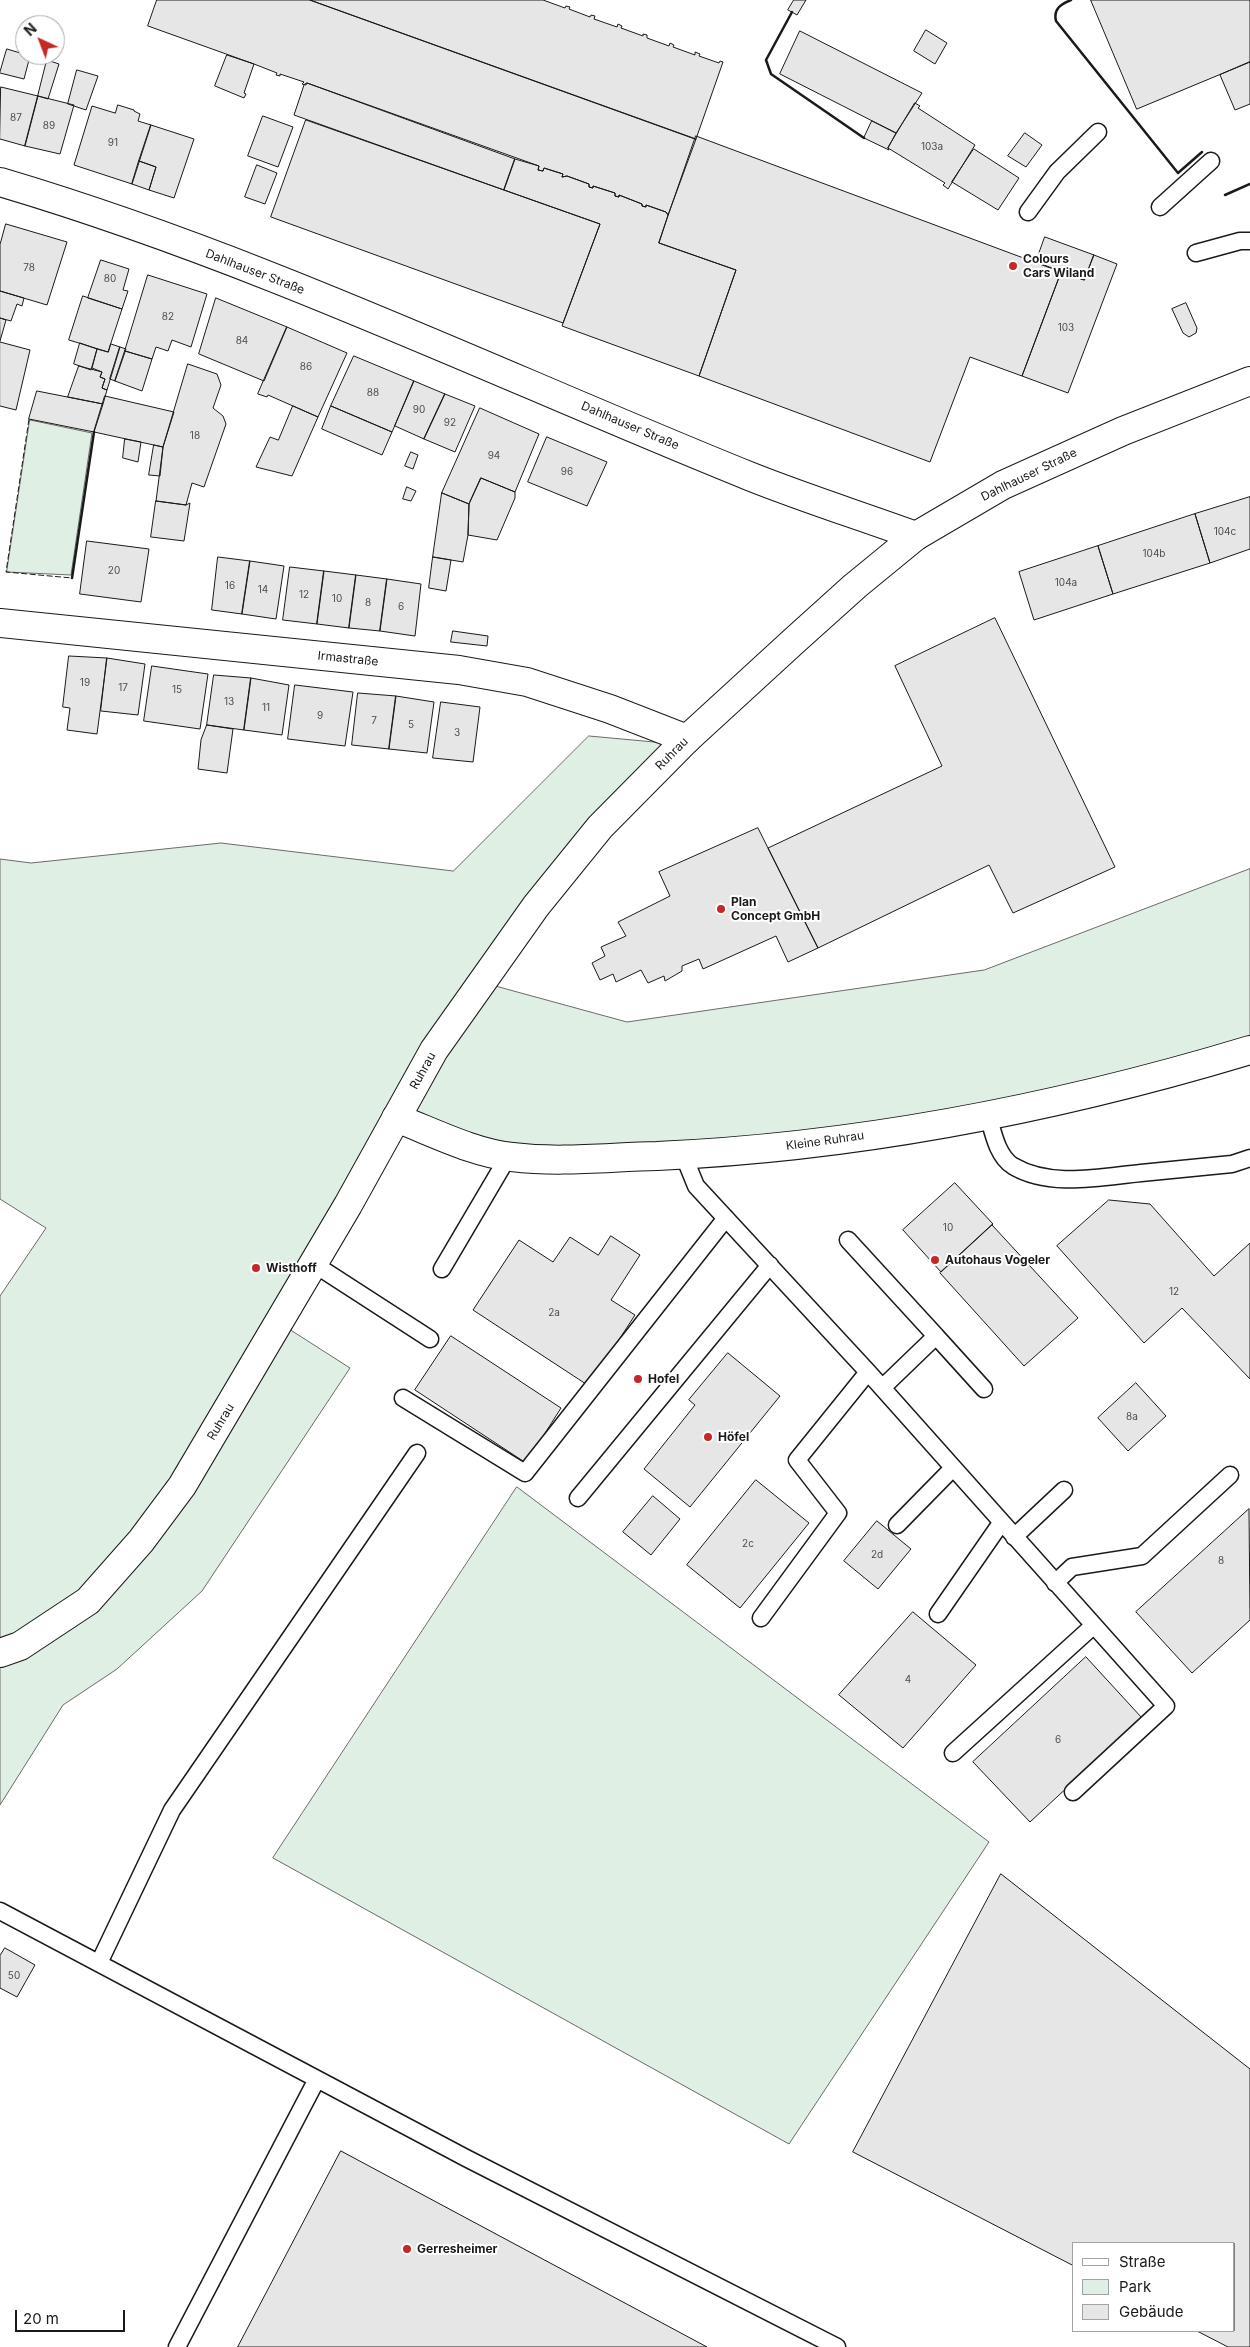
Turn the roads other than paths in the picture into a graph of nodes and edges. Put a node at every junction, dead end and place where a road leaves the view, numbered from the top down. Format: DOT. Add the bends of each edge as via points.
graph roads {
  1 [pos="1098,132"];
  2 [pos="1212,161"];
  3 [pos="0,182"];
  4 [pos="1160,207"];
  5 [pos="1028,212"];
  6 [pos="1250,241"];
  7 [pos="1196,254"];
  8 [pos="1250,381"];
  9 [pos="916,536"];
  10 [pos="0,623"];
  11 [pos="686,739"];
  12 [pos="1248,1057"];
  13 [pos="988,1115"];
  14 [pos="396,1118"];
  15 [pos="683,1154"];
  16 [pos="508,1156"];
  17 [pos="1250,1158"];
  18 [pos="726,1218"];
  19 [pos="848,1240"];
  20 [pos="314,1264"];
  21 [pos="770,1265"];
  22 [pos="442,1269"];
  23 [pos="936,1336"];
  24 [pos="430,1339"];
  25 [pos="868,1372"];
  26 [pos="882,1388"];
  27 [pos="984,1389"];
  28 [pos="403,1398"];
  29 [pos="417,1453"];
  30 [pos="953,1468"];
  31 [pos="1230,1475"];
  32 [pos="1064,1490"];
  33 [pos="578,1498"];
  34 [pos="1002,1523"];
  35 [pos="896,1525"];
  36 [pos="1014,1537"];
  37 [pos="1055,1583"];
  38 [pos="938,1614"];
  39 [pos="760,1618"];
  40 [pos="1094,1626"];
  41 [pos="0,1653"];
  42 [pos="952,1753"];
  43 [pos="1073,1792"];
  44 [pos="0,1911"];
  45 [pos="99,1963"];
  46 [pos="317,2079"];
  47 [pos="177,2347"];
  48 [pos="837,2347"];
  1 -- 5 [label="lane" via="1058,172"];
  2 -- 4 [label="lane"];
  3 -- 9 [label="street, Dahlhauser Straße" via="88,208 239,265 751,476"];
  6 -- 7 [label="lane"];
  8 -- 9 [label="street, Dahlhauser Straße" via="1123,431 1003,485"];
  9 -- 11 [label="street, Ruhrau" via="855,586"];
  10 -- 11 [label="street, Irmastraße" via="459,670 527,682 610,709"];
  11 -- 14 [label="street, Ruhrau" via="600,827 536,906 434,1050"];
  12 -- 13 [label="street, Kleine Ruhrau"];
  13 -- 15 [label="street, Kleine Ruhrau" via="774,1148"];
  13 -- 17 [label="lane" via="1003,1156 1012,1165 1032,1174 1070,1180 1232,1164"];
  14 -- 16 [label="street, Kleine Ruhrau" via="476,1149"];
  14 -- 20 [label="street, Ruhrau"];
  15 -- 16 [label="street, Kleine Ruhrau" via="574,1159"];
  15 -- 18 [label="lane" via="696,1186"];
  16 -- 22 [label="lane"];
  18 -- 21 [label="lane"];
  18 -- 28 [label="lane" via="525,1473"];
  19 -- 23 [label="lane"];
  20 -- 24 [label="lane"];
  20 -- 41 [label="street, Ruhrau" via="182,1486 141,1541 88,1602 20,1646"];
  21 -- 25 [label="lane"];
  21 -- 33 [label="lane"];
  23 -- 26 [label="lane"];
  23 -- 27 [label="lane"];
  25 -- 26 [label="lane"];
  25 -- 39 [label="lane" via="797,1460 838,1513"];
  26 -- 30 [label="lane"];
  29 -- 45 [label="lane" via="172,1810"];
  30 -- 34 [label="lane"];
  30 -- 35 [label="lane"];
  31 -- 37 [label="lane" via="1142,1556 1072,1567"];
  32 -- 36 [label="lane"];
  34 -- 36 [label="lane"];
  34 -- 38 [label="lane"];
  36 -- 37 [label="lane"];
  37 -- 40 [label="lane"];
  40 -- 42 [label="lane"];
  40 -- 43 [label="lane" via="1166,1706"];
  44 -- 45 [label="lane"];
  45 -- 46 [label="lane"];
  46 -- 47 [label="lane"];
  46 -- 48 [label="lane"];
}
